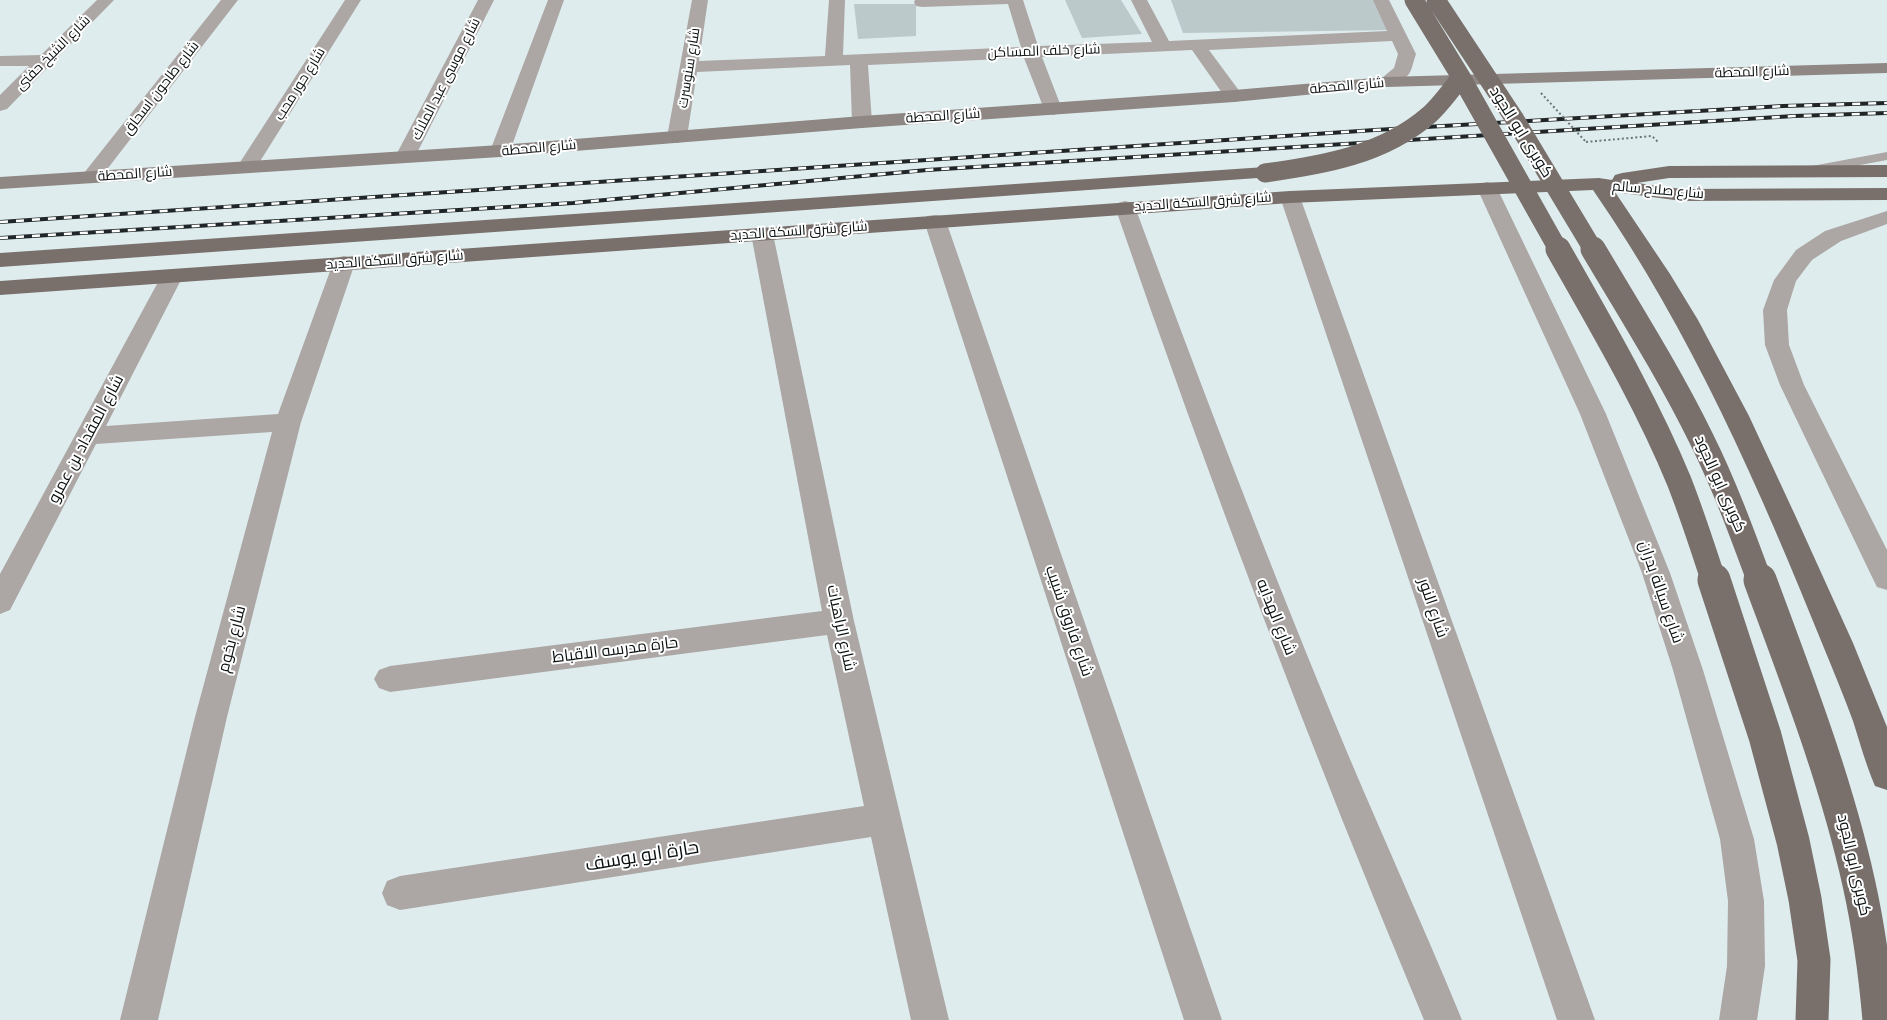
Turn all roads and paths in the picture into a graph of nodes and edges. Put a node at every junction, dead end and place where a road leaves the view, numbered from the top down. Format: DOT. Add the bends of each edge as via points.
graph roads {
  1 [pos="106,0"];
  2 [pos="230,0"];
  3 [pos="353,0"];
  4 [pos="486,0"];
  5 [pos="556,0"];
  6 [pos="700,0"];
  7 [pos="837,0"];
  8 [pos="1003,0"];
  9 [pos="1015,0"];
  10 [pos="1139,0"];
  11 [pos="1381,0"];
  12 [pos="1414,0"];
  13 [pos="1436,0"];
  14 [pos="922,2"];
  15 [pos="1399,36"];
  16 [pos="1197,45"];
  17 [pos="1163,46"];
  18 [pos="1031,52"];
  19 [pos="46,60"];
  20 [pos="834,60"];
  21 [pos="859,60"];
  22 [pos="0,61"];
  23 [pos="689,67"];
  24 [pos="1887,68"];
  25 [pos="1461,77"];
  26 [pos="1386,82"];
  27 [pos="1536,87"];
  28 [pos="1234,96"];
  29 [pos="0,105"];
  30 [pos="1053,109"];
  31 [pos="862,122"];
  32 [pos="1652,136"];
  33 [pos="677,137"];
  34 [pos="500,151"];
  35 [pos="1887,156"];
  36 [pos="405,157"];
  37 [pos="247,167"];
  38 [pos="1808,171"];
  39 [pos="1887,171"];
  40 [pos="91,177"];
  41 [pos="0,183"];
  42 [pos="1598,184"];
  43 [pos="1487,188"];
  44 [pos="1887,194"];
  45 [pos="1290,197"];
  46 [pos="1125,207"];
  47 [pos="935,221"];
  48 [pos="1881,225"];
  49 [pos="762,234"];
  50 [pos="0,260"];
  51 [pos="344,264"];
  52 [pos="172,276"];
  53 [pos="0,288"];
  54 [pos="288,422"];
  55 [pos="87,436"];
  56 [pos="1887,579"];
  57 [pos="0,602"];
  58 [pos="839,621"];
  59 [pos="390,679"];
  60 [pos="1887,776"];
  61 [pos="884,819"];
  62 [pos="400,893"];
  63 [pos="138,1020"];
  64 [pos="930,1020"];
  65 [pos="1203,1020"];
  66 [pos="1443,1020"];
  67 [pos="1576,1020"];
  68 [pos="1738,1020"];
  69 [pos="1812,1020"];
  70 [pos="1878,1020"];
  1 -- 19 [label="street, شارع الشيخ حفنى"];
  2 -- 40 [label="street, شارع طاحون اسحاق"];
  3 -- 37 [label="street, شارع حور محب"];
  4 -- 36 [label="street, شارع موسى عبد الملاك"];
  5 -- 34 [label="street"];
  6 -- 23 [label="street, شارع سنوسرت"];
  7 -- 20 [label="street"];
  8 -- 14 [label="street"];
  9 -- 18 [label="street"];
  10 -- 17 [label="street"];
  11 -- 15 [label="street"];
  12 -- 25 [label="main road, كوبرى ابو الجود, bridge"];
  13 -- 70 [label="main road, كوبرى ابو الجود, bridge" via="1513,116 1655,352 1723,487 1822,746 1839,800 1866,917 1876,980"];
  15 -- 16 [label="street, شارع خلف المساكن"];
  15 -- 26 [label="street" via="1407,54 1402,71"];
  16 -- 17 [label="street, شارع خلف المساكن"];
  16 -- 28 [label="street"];
  17 -- 18 [label="street, شارع خلف المساكن"];
  18 -- 21 [label="street, شارع خلف المساكن"];
  18 -- 30 [label="street"];
  19 -- 22 [label="street"];
  19 -- 29 [label="street, شارع الشيخ حفنى"];
  20 -- 21 [label="street, شارع خلف المساكن"];
  20 -- 23 [label="street, شارع خلف المساكن"];
  21 -- 31 [label="street"];
  23 -- 33 [label="street, شارع سنوسرت"];
  24 -- 26 [label="main road, شارع المحطة"];
  25 -- 50 [label="main road, bridge" via="1430,114 1408,131 1379,146 1305,168"];
  25 -- 69 [label="main road, كوبرى ابو الجود, bridge" via="1637,391 1679,481 1765,736 1792,841 1814,960"];
  26 -- 28 [label="main road, شارع المحطة"];
  27 -- 32 [label="path, bridge" via="1586,142"];
  28 -- 30 [label="main road, شارع المحطة"];
  30 -- 31 [label="main road, شارع المحطة"];
  31 -- 33 [label="main road, شارع المحطة"];
  33 -- 34 [label="main road, شارع المحطة"];
  34 -- 36 [label="main road, شارع المحطة"];
  35 -- 38 [label="lane"];
  36 -- 37 [label="main road, شارع المحطة"];
  37 -- 40 [label="main road, شارع المحطة"];
  38 -- 39 [label="main road, شارع صلاح سالم"];
  38 -- 42 [label="main road, شارع صلاح سالم" via="1669,172"];
  40 -- 41 [label="main road, شارع المحطة"];
  42 -- 43 [label="main road, شارع شرق السكة الحديد"];
  42 -- 44 [label="main road, شارع صلاح سالم" via="1682,194"];
  42 -- 60 [label="main road" via="1628,224 1664,282 1737,418 1864,705"];
  43 -- 45 [label="main road, شارع شرق السكة الحديد"];
  43 -- 68 [label="street, شارع سيالة بدران" via="1597,422 1656,573 1688,670 1737,840 1746,911 1746,966"];
  45 -- 46 [label="main road, شارع شرق السكة الحديد"];
  45 -- 67 [label="street, شارع النور"];
  46 -- 47 [label="main road, شارع شرق السكة الحديد"];
  46 -- 66 [label="street, شارع الهدايه" via="1179,363 1260,576"];
  47 -- 49 [label="main road, شارع شرق السكة الحديد"];
  47 -- 65 [label="street, شارع فاروق شبيب"];
  48 -- 56 [label="street" via="1833,236 1804,256 1785,280 1775,310 1777,346 1792,385"];
  49 -- 51 [label="main road, شارع شرق السكة الحديد"];
  49 -- 58 [label="street, شارع الراهبات"];
  51 -- 52 [label="main road, شارع شرق السكة الحديد"];
  51 -- 54 [label="street, شارع بخوم"];
  52 -- 53 [label="main road, شارع شرق السكة الحديد"];
  52 -- 55 [label="street, شارع المقداد بن عمرو"];
  54 -- 55 [label="street"];
  54 -- 63 [label="street, شارع بخوم" via="211,717"];
  55 -- 57 [label="street, شارع المقداد بن عمرو"];
  58 -- 59 [label="street, حارة مدرسه الاقباط"];
  58 -- 61 [label="street, شارع الراهبات"];
  61 -- 62 [label="street, حارة ابو يوسف"];
  61 -- 64 [label="street, شارع الراهبات"];
}
